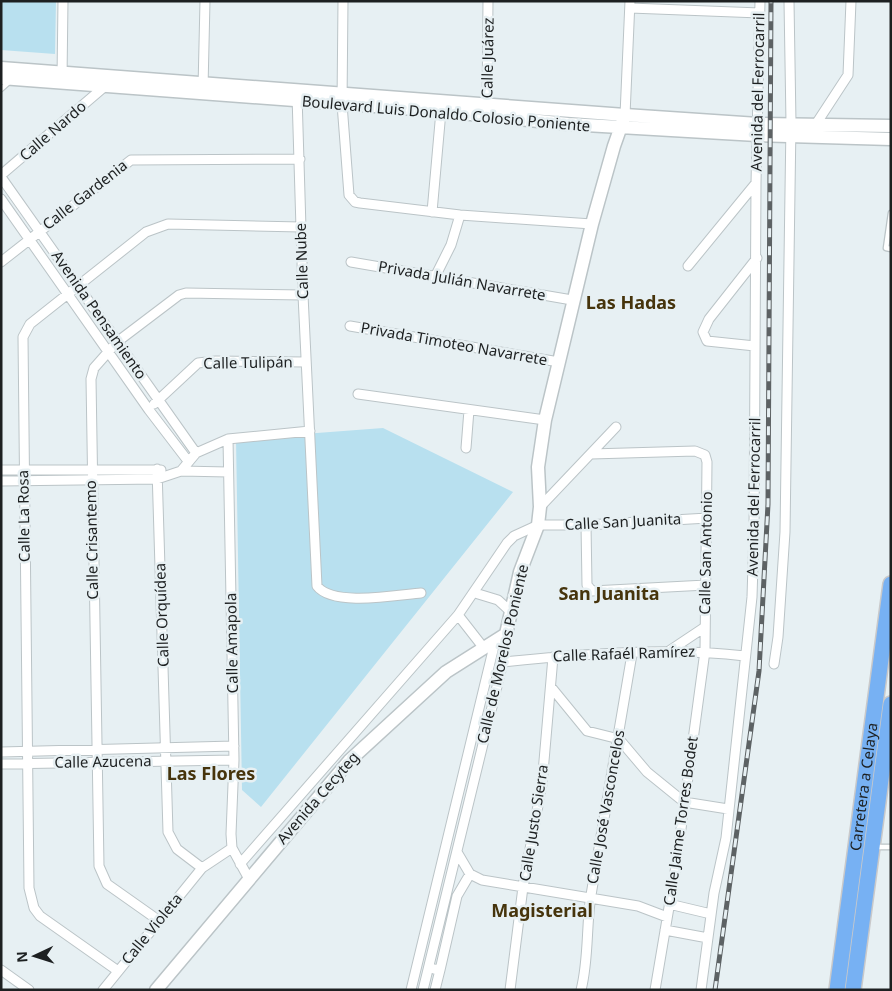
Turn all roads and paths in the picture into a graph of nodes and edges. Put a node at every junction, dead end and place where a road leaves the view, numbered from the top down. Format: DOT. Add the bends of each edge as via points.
graph roads {
  1 [pos="64,1"];
  2 [pos="204,1"];
  3 [pos="343,1"];
  4 [pos="488,1"];
  5 [pos="760,1"];
  6 [pos="789,1"];
  7 [pos="851,1"];
  8 [pos="630,5"];
  9 [pos="760,13"];
  10 [pos="1,68"];
  11 [pos="62,77"];
  12 [pos="7,78"];
  13 [pos="104,87"];
  14 [pos="203,88"];
  15 [pos="1,89"];
  16 [pos="298,96"];
  17 [pos="342,99"];
  18 [pos="441,111"];
  19 [pos="487,111"];
  20 [pos="624,121"];
  21 [pos="816,124"];
  22 [pos="891,126"];
  23 [pos="758,129"];
  24 [pos="791,129"];
  25 [pos="868,132"];
  26 [pos="891,139"];
  27 [pos="300,159"];
  28 [pos="1,176"];
  29 [pos="756,183"];
  30 [pos="1,199"];
  31 [pos="432,212"];
  32 [pos="891,213"];
  33 [pos="460,215"];
  34 [pos="592,224"];
  35 [pos="301,227"];
  36 [pos="40,230"];
  37 [pos="30,238"];
  38 [pos="891,249"];
  39 [pos="757,258"];
  40 [pos="1,262"];
  41 [pos="351,262"];
  42 [pos="688,266"];
  43 [pos="435,276"];
  44 [pos="78,286"];
  45 [pos="69,294"];
  46 [pos="303,295"];
  47 [pos="572,300"];
  48 [pos="350,326"];
  49 [pos="117,342"];
  50 [pos="755,346"];
  51 [pos="108,350"];
  52 [pos="306,362"];
  53 [pos="559,362"];
  54 [pos="358,394"];
  55 [pos="158,400"];
  56 [pos="149,410"];
  57 [pos="469,410"];
  58 [pos="544,420"];
  59 [pos="616,427"];
  60 [pos="310,431"];
  61 [pos="228,439"];
  62 [pos="466,448"];
  63 [pos="196,454"];
  64 [pos="591,454"];
  65 [pos="188,461"];
  66 [pos="23,469"];
  67 [pos="91,469"];
  68 [pos="157,469"];
  69 [pos="1,470"];
  70 [pos="180,471"];
  71 [pos="228,472"];
  72 [pos="171,474"];
  73 [pos="91,478"];
  74 [pos="157,479"];
  75 [pos="23,480"];
  76 [pos="1,481"];
  77 [pos="540,507"];
  78 [pos="708,518"];
  79 [pos="538,525"];
  80 [pos="586,525"];
  81 [pos="891,584"];
  82 [pos="706,585"];
  83 [pos="422,593"];
  84 [pos="475,593"];
  85 [pos="511,612"];
  86 [pos="458,615"];
  87 [pos="706,628"];
  88 [pos="506,634"];
  89 [pos="489,645"];
  90 [pos="705,651"];
  91 [pos="667,653"];
  92 [pos="632,654"];
  93 [pos="745,656"];
  94 [pos="553,657"];
  95 [pos="503,662"];
  96 [pos="774,664"];
  97 [pos="551,688"];
  98 [pos="891,704"];
  99 [pos="618,740"];
  100 [pos="234,746"];
  101 [pos="97,749"];
  102 [pos="166,749"];
  103 [pos="1,752"];
  104 [pos="28,752"];
  105 [pos="234,760"];
  106 [pos="97,761"];
  107 [pos="167,761"];
  108 [pos="29,763"];
  109 [pos="1,764"];
  110 [pos="466,770"];
  111 [pos="476,773"];
  112 [pos="684,802"];
  113 [pos="728,810"];
  114 [pos="872,847"];
  115 [pos="891,847"];
  116 [pos="232,848"];
  117 [pos="457,852"];
  118 [pos="240,864"];
  119 [pos="202,868"];
  120 [pos="470,874"];
  121 [pos="249,879"];
  122 [pos="523,887"];
  123 [pos="591,896"];
  124 [pos="669,904"];
  125 [pos="443,910"];
  126 [pos="454,912"];
  127 [pos="711,914"];
  128 [pos="667,917"];
  129 [pos="158,920"];
  130 [pos="665,930"];
  131 [pos="708,938"];
  132 [pos="417,964"];
  133 [pos="429,968"];
  134 [pos="1,970"];
  135 [pos="440,970"];
  136 [pos="118,971"];
  137 [pos="512,988"];
  138 [pos="29,990"];
  139 [pos="103,990"];
  140 [pos="156,990"];
  141 [pos="411,990"];
  142 [pos="423,990"];
  143 [pos="435,990"];
  144 [pos="582,990"];
  145 [pos="655,990"];
  146 [pos="701,990"];
  147 [pos="837,990"];
  148 [pos="853,990"];
  1 -- 11 [label="street"];
  2 -- 14 [label="street"];
  3 -- 17 [label="street"];
  4 -- 19 [label="street, Calle Juárez"];
  5 -- 9 [label="street, Avenida del Ferrocarril"];
  6 -- 24 [label="street, Avenida del Ferrocarril"];
  7 -- 21 [label="street" via="848,75"];
  8 -- 9 [label="street"];
  8 -- 20 [label="street"];
  9 -- 23 [label="street, Avenida del Ferrocarril"];
  10 -- 11 [label="main road, Boulevard Luis Donaldo Colosio Poniente"];
  11 -- 12 [label="main road, Boulevard Luis Donaldo Colosio Poniente"];
  11 -- 13 [label="main road, Boulevard Luis Donaldo Colosio Poniente"];
  11 -- 14 [label="main road, Boulevard Luis Donaldo Colosio Poniente"];
  12 -- 15 [label="lane"];
  13 -- 14 [label="main road, Boulevard Luis Donaldo Colosio Poniente"];
  13 -- 28 [label="street, Calle Nardo"];
  14 -- 16 [label="main road, Boulevard Luis Donaldo Colosio Poniente"];
  16 -- 17 [label="main road, Boulevard Luis Donaldo Colosio Poniente"];
  16 -- 27 [label="street, Calle Nube"];
  17 -- 18 [label="main road, Boulevard Luis Donaldo Colosio Poniente"];
  17 -- 19 [label="main road, Boulevard Luis Donaldo Colosio Poniente"];
  17 -- 31 [label="street" via="349,195 352,199 360,203"];
  18 -- 19 [label="main road, Boulevard Luis Donaldo Colosio Poniente"];
  18 -- 31 [label="street"];
  19 -- 20 [label="main road, Boulevard Luis Donaldo Colosio Poniente" via="568,124"];
  20 -- 23 [label="main road, Boulevard Luis Donaldo Colosio Poniente"];
  20 -- 34 [label="main road, Calle de Morelos Poniente"];
  21 -- 24 [label="main road, Boulevard Luis Donaldo Colosio Poniente"];
  21 -- 25 [label="main road, Boulevard Luis Donaldo Colosio Poniente"];
  22 -- 25 [label="main road, Boulevard Luis Donaldo Colosio Poniente"];
  23 -- 24 [label="main road, Boulevard Luis Donaldo Colosio Poniente"];
  23 -- 29 [label="street, Avenida del Ferrocarril"];
  24 -- 25 [label="main road, Boulevard Luis Donaldo Colosio Poniente"];
  24 -- 96 [label="street, Avenida del Ferrocarril" via="785,532"];
  25 -- 26 [label="main road, Boulevard Luis Donaldo Colosio Poniente"];
  27 -- 35 [label="street, Calle Nube"];
  27 -- 36 [label="street, Calle Gardenia" via="131,160"];
  28 -- 36 [label="street, Avenida Pensamiento"];
  29 -- 39 [label="street, Avenida del Ferrocarril"];
  29 -- 42 [label="street"];
  30 -- 37 [label="street, Avenida Pensamiento"];
  31 -- 33 [label="street"];
  32 -- 38 [label="lane" via="886,248"];
  33 -- 34 [label="street"];
  33 -- 43 [label="street" via="451,245"];
  34 -- 47 [label="main road, Calle de Morelos Poniente"];
  35 -- 44 [label="street, Calle La Rosa" via="159,226 146,232"];
  35 -- 46 [label="street, Calle Nube"];
  36 -- 37 [label="street, Calle Gardenia"];
  36 -- 44 [label="street, Avenida Pensamiento"];
  37 -- 40 [label="street, Calle Gardenia"];
  37 -- 45 [label="street, Avenida Pensamiento"];
  39 -- 50 [label="street, Avenida del Ferrocarril"];
  39 -- 50 [label="street" via="709,319 703,332 707,341"];
  41 -- 43 [label="street, Privada Julián Navarrete"];
  43 -- 47 [label="street, Privada Julián Navarrete"];
  44 -- 45 [label="street, Calle La Rosa"];
  44 -- 49 [label="street, Avenida Pensamiento"];
  45 -- 51 [label="street, Avenida Pensamiento"];
  45 -- 66 [label="street, Calle La Rosa" via="30,324 23,337"];
  46 -- 49 [label="street, Calle Crisantemo" via="186,293 172,298"];
  46 -- 52 [label="street, Calle Nube"];
  47 -- 53 [label="main road, Calle de Morelos Poniente"];
  48 -- 53 [label="street, Privada Timoteo Navarrete"];
  49 -- 51 [label="street, Calle Crisantemo"];
  49 -- 55 [label="street, Avenida Pensamiento"];
  50 -- 93 [label="street, Avenida del Ferrocarril" via="752,597"];
  51 -- 56 [label="street, Avenida Pensamiento"];
  51 -- 67 [label="street, Calle Crisantemo" via="90,379"];
  52 -- 55 [label="street, Calle Tulipán" via="198,363"];
  52 -- 60 [label="street, Calle Nube"];
  53 -- 58 [label="main road, Calle de Morelos Poniente"];
  54 -- 57 [label="street"];
  55 -- 56 [label="street, Calle Tulipán"];
  55 -- 63 [label="street, Avenida Pensamiento"];
  56 -- 65 [label="street, Avenida Pensamiento"];
  57 -- 58 [label="street"];
  57 -- 62 [label="street"];
  58 -- 77 [label="main road, Calle de Morelos Poniente" via="538,467"];
  59 -- 64 [label="street"];
  60 -- 61 [label="street"];
  60 -- 83 [label="street, Calle Nube" via="317,586 331,596 366,598"];
  61 -- 63 [label="street"];
  61 -- 71 [label="street, Calle Amapola"];
  63 -- 65 [label="street"];
  64 -- 77 [label="street"];
  64 -- 78 [label="street, Calle San Antonio" via="695,451 705,456"];
  65 -- 70 [label="street"];
  66 -- 67 [label="street"];
  66 -- 69 [label="street"];
  66 -- 75 [label="street, Calle La Rosa"];
  67 -- 68 [label="street"];
  67 -- 73 [label="street, Calle Crisantemo"];
  68 -- 72 [label="street"];
  68 -- 74 [label="street, Calle Orquídea"];
  70 -- 71 [label="street"];
  70 -- 72 [label="street"];
  71 -- 100 [label="street, Calle Amapola"];
  72 -- 74 [label="street"];
  73 -- 74 [label="street"];
  73 -- 75 [label="street"];
  73 -- 101 [label="street, Calle Crisantemo"];
  74 -- 102 [label="street, Calle Orquídea"];
  75 -- 76 [label="street"];
  75 -- 104 [label="street, Calle La Rosa"];
  77 -- 79 [label="main road, Calle de Morelos Poniente"];
  78 -- 80 [label="street, Calle San Juanita"];
  78 -- 82 [label="street, Calle San Antonio"];
  79 -- 80 [label="street, Calle San Juanita"];
  79 -- 84 [label="street" via="507,542"];
  79 -- 85 [label="main road, Calle de Morelos Poniente" via="520,572"];
  80 -- 82 [label="street" via="587,585 592,591"];
  81 -- 147 [label="highway, Carretera a Celaya"];
  82 -- 87 [label="street, Calle San Antonio"];
  84 -- 85 [label="street" via="498,600"];
  84 -- 86 [label="street"];
  85 -- 88 [label="main road, Calle de Morelos Poniente"];
  86 -- 89 [label="street"];
  86 -- 118 [label="street"];
  87 -- 90 [label="street, Calle San Antonio"];
  87 -- 91 [label="street"];
  88 -- 89 [label="main road, Avenida Cecyteg"];
  88 -- 95 [label="street, Calle de Morelos Poniente"];
  89 -- 110 [label="street, Calle de Morelos Poniente"];
  89 -- 121 [label="main road, Avenida Cecyteg" via="434,681 367,742"];
  90 -- 91 [label="street, Calle Rafaél Ramírez"];
  90 -- 93 [label="street, Calle Rafaél Ramírez"];
  90 -- 112 [label="street, Calle Jaime Torres Bodet"];
  91 -- 92 [label="street, Calle Rafaél Ramírez"];
  92 -- 94 [label="street, Calle Rafaél Ramírez"];
  92 -- 99 [label="street, Calle José Vasconcelos"];
  93 -- 113 [label="street, Avenida del Ferrocarril"];
  94 -- 95 [label="street, Calle Rafaél Ramírez"];
  94 -- 97 [label="street, Calle Justo Sierra"];
  95 -- 111 [label="street, Calle de Morelos Poniente"];
  97 -- 99 [label="street" via="587,731"];
  97 -- 122 [label="street, Calle Justo Sierra" via="542,784"];
  98 -- 114 [label="highway, Carretera a Celaya"];
  99 -- 112 [label="street" via="647,772"];
  99 -- 123 [label="street, Calle José Vasconcelos"];
  100 -- 102 [label="street, Calle Azucena"];
  100 -- 105 [label="street, Calle Amapola"];
  101 -- 102 [label="street, Calle Azucena"];
  101 -- 104 [label="street, Calle Azucena"];
  101 -- 106 [label="street, Calle Crisantemo"];
  102 -- 107 [label="street, Calle Orquídea"];
  103 -- 104 [label="street, Calle Azucena"];
  104 -- 108 [label="street, Calle La Rosa"];
  105 -- 107 [label="street, Calle Azucena"];
  105 -- 116 [label="street, Calle Amapola"];
  106 -- 107 [label="street, Calle Azucena"];
  106 -- 108 [label="street, Calle Azucena"];
  106 -- 129 [label="street, Calle Crisantemo" via="100,873 107,884"];
  107 -- 119 [label="street, Calle Orquídea" via="168,832 176,849"];
  108 -- 109 [label="street, Calle Azucena"];
  108 -- 136 [label="street, Calle La Rosa" via="29,888 34,908 40,916"];
  110 -- 111 [label="street"];
  110 -- 132 [label="street, Calle de Morelos Poniente"];
  111 -- 117 [label="street, Calle de Morelos Poniente"];
  112 -- 113 [label="street"];
  112 -- 124 [label="street, Calle Jaime Torres Bodet"];
  113 -- 127 [label="street, Avenida del Ferrocarril" via="726,838"];
  114 -- 115 [label="lane"];
  114 -- 148 [label="highway, Carretera a Celaya"];
  116 -- 118 [label="street, Calle Amapola"];
  116 -- 119 [label="street"];
  117 -- 120 [label="street"];
  117 -- 125 [label="street, Calle de Morelos Poniente"];
  118 -- 121 [label="street, Calle Amapola"];
  119 -- 129 [label="street, Calle Violeta"];
  120 -- 122 [label="street" via="482,880"];
  120 -- 126 [label="street" via="461,885"];
  121 -- 140 [label="main road, Avenida Cecyteg"];
  122 -- 123 [label="street"];
  122 -- 137 [label="street, Calle Justo Sierra"];
  123 -- 128 [label="street" via="638,906"];
  123 -- 144 [label="street, Calle José Vasconcelos"];
  124 -- 127 [label="street"];
  124 -- 128 [label="street, Calle Jaime Torres Bodet"];
  125 -- 126 [label="street"];
  125 -- 133 [label="street, Calle de Morelos Poniente"];
  126 -- 135 [label="street"];
  127 -- 131 [label="street, Avenida del Ferrocarril"];
  128 -- 130 [label="street, Calle Jaime Torres Bodet"];
  129 -- 136 [label="street, Calle Violeta"];
  130 -- 131 [label="street"];
  130 -- 145 [label="street, Calle Jaime Torres Bodet"];
  131 -- 146 [label="street, Avenida del Ferrocarril"];
  132 -- 133 [label="street"];
  132 -- 141 [label="street, Calle de Morelos Poniente"];
  133 -- 135 [label="street"];
  133 -- 142 [label="street, Calle de Morelos Poniente"];
  134 -- 138 [label="street"];
  135 -- 143 [label="street"];
  136 -- 139 [label="street, Calle Violeta"];
}
